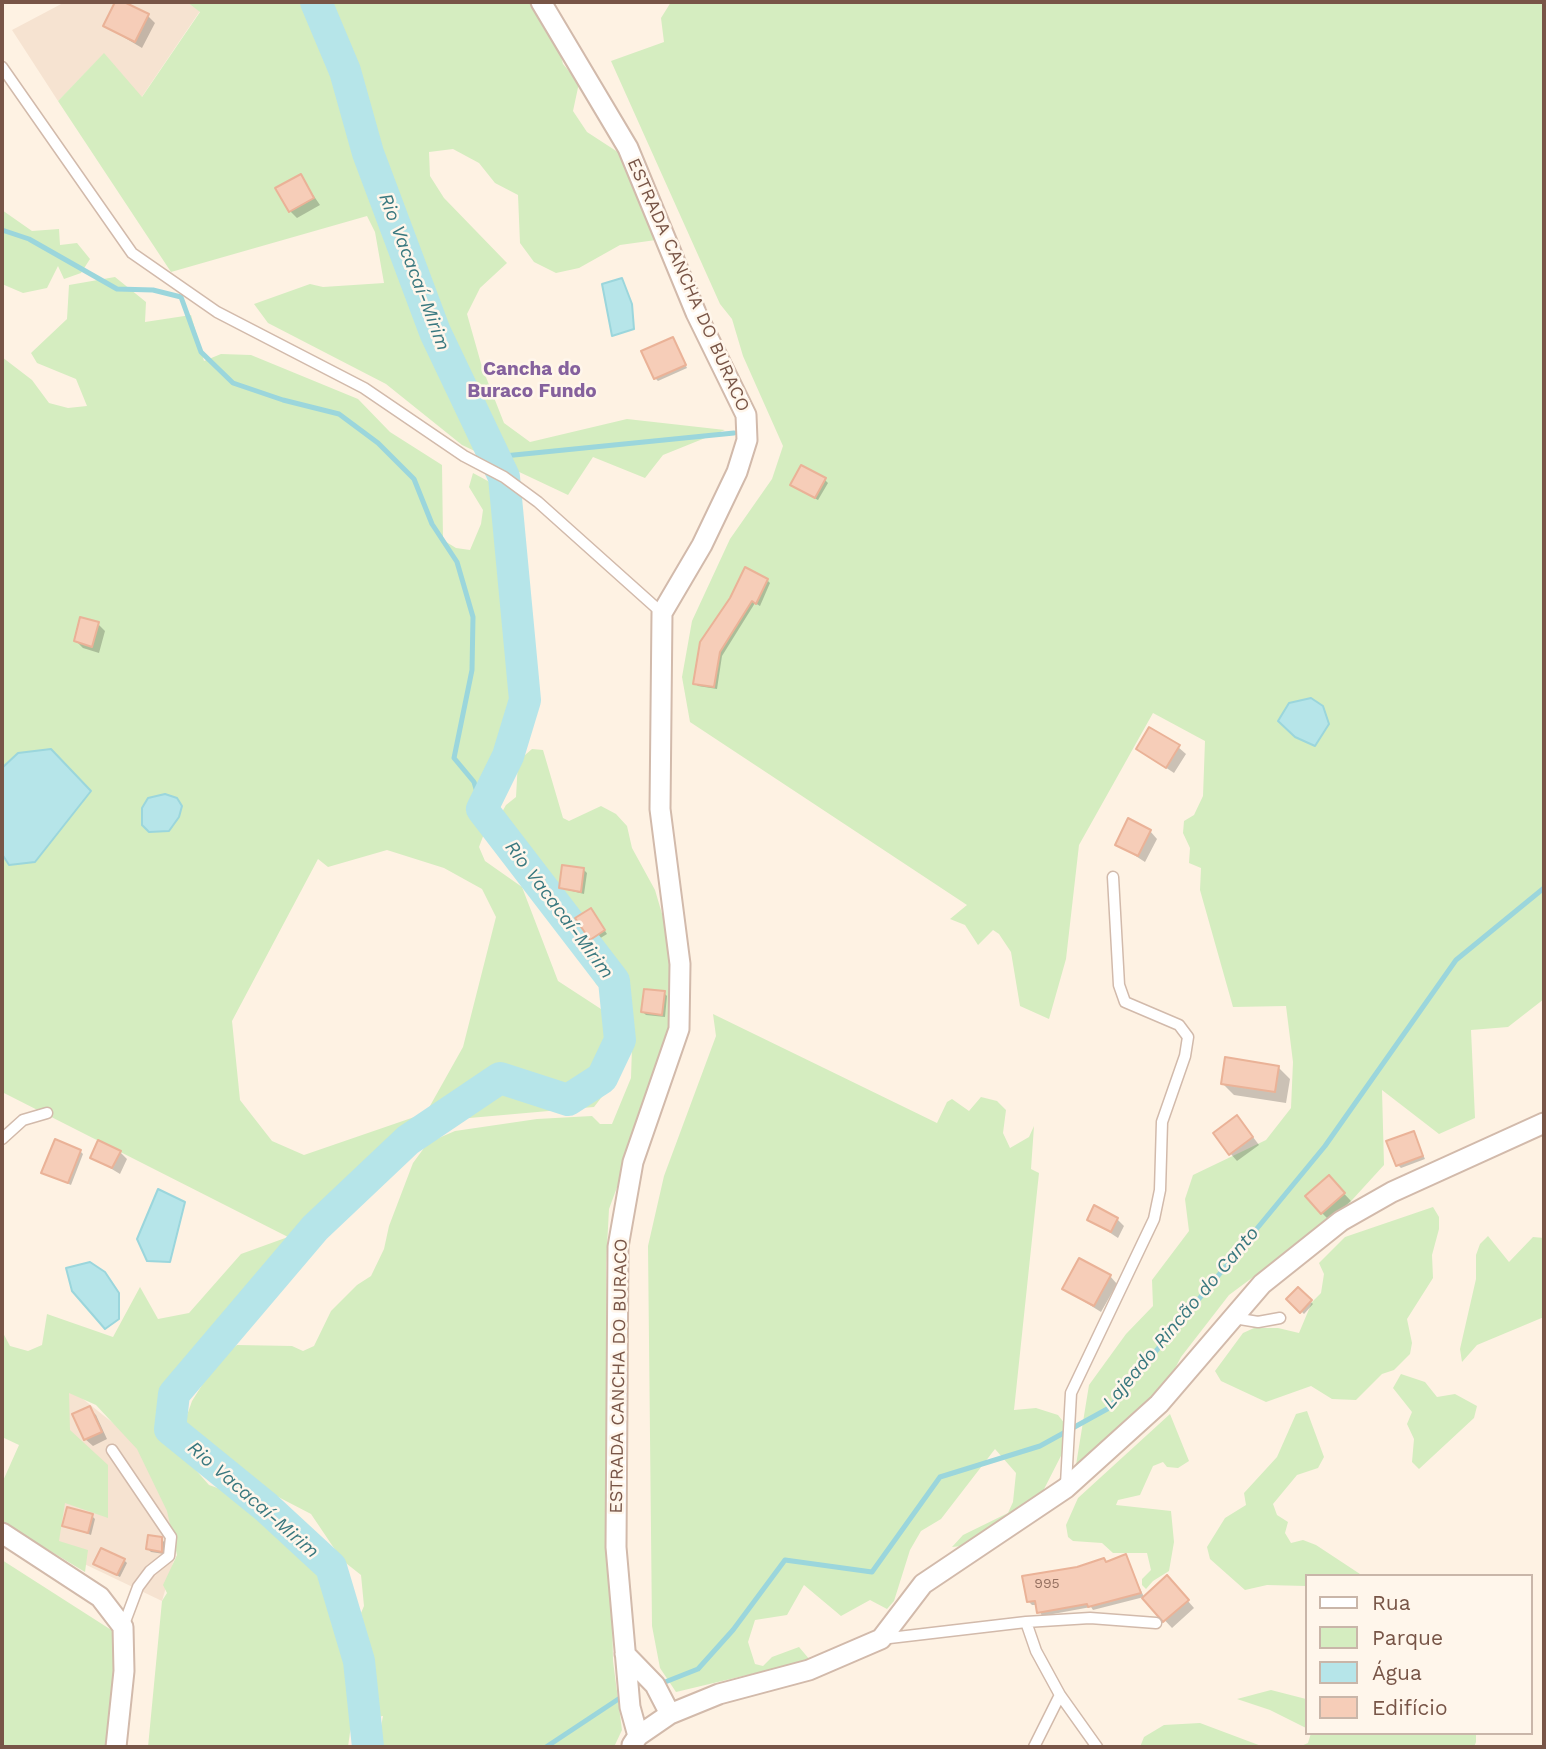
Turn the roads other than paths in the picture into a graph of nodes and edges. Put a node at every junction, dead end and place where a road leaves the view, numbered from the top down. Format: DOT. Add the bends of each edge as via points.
graph roads {
  1 [pos="541,2"];
  2 [pos="2,67"];
  3 [pos="662,613"];
  4 [pos="1112,877"];
  5 [pos="47,1113"];
  6 [pos="1544,1123"];
  7 [pos="2,1139"];
  8 [pos="1233,1318"];
  9 [pos="1280,1318"];
  10 [pos="112,1450"];
  11 [pos="1066,1488"];
  12 [pos="2,1533"];
  13 [pos="1026,1622"];
  14 [pos="1156,1623"];
  15 [pos="123,1626"];
  16 [pos="881,1639"];
  17 [pos="625,1654"];
  18 [pos="1060,1695"];
  19 [pos="670,1713"];
  20 [pos="634,1742"];
  21 [pos="116,1747"];
  22 [pos="1034,1747"];
  23 [pos="1097,1747"];
  1 -- 3 [label="street, ESTRADA CANCHA DO BURACO" via="628,148 696,313 746,415 747,440 737,472"];
  2 -- 3 [label="lane" via="132,253 217,312 364,388 464,456 504,477"];
  3 -- 17 [label="street, ESTRADA CANCHA DO BURACO" via="660,809 680,964 679,1029 633,1162 618,1247 616,1547"];
  4 -- 11 [label="lane" via="1118,985 1125,1002 1179,1026 1188,1037 1162,1122 1160,1190 1154,1219 1071,1393"];
  5 -- 7 [label="lane" via="23,1120"];
  6 -- 8 [label="street" via="1392,1192 1341,1221 1262,1284"];
  8 -- 9 [label="lane" via="1258,1322"];
  8 -- 11 [label="street" via="1159,1404"];
  10 -- 15 [label="lane" via="171,1537 169,1556 138,1587"];
  11 -- 16 [label="street" via="923,1584"];
  12 -- 15 [label="street" via="100,1597"];
  13 -- 14 [label="lane" via="1090,1618"];
  13 -- 16 [label="lane"];
  13 -- 18 [label="lane"];
  15 -- 21 [label="street" via="124,1671"];
  16 -- 19 [label="street" via="808,1670 719,1694"];
  17 -- 19 [label="street" via="655,1685"];
  17 -- 20 [label="street, ESTRADA CANCHA DO BURACO"];
  18 -- 22 [label="lane"];
  18 -- 23 [label="lane"];
  19 -- 20 [label="street"];
}
